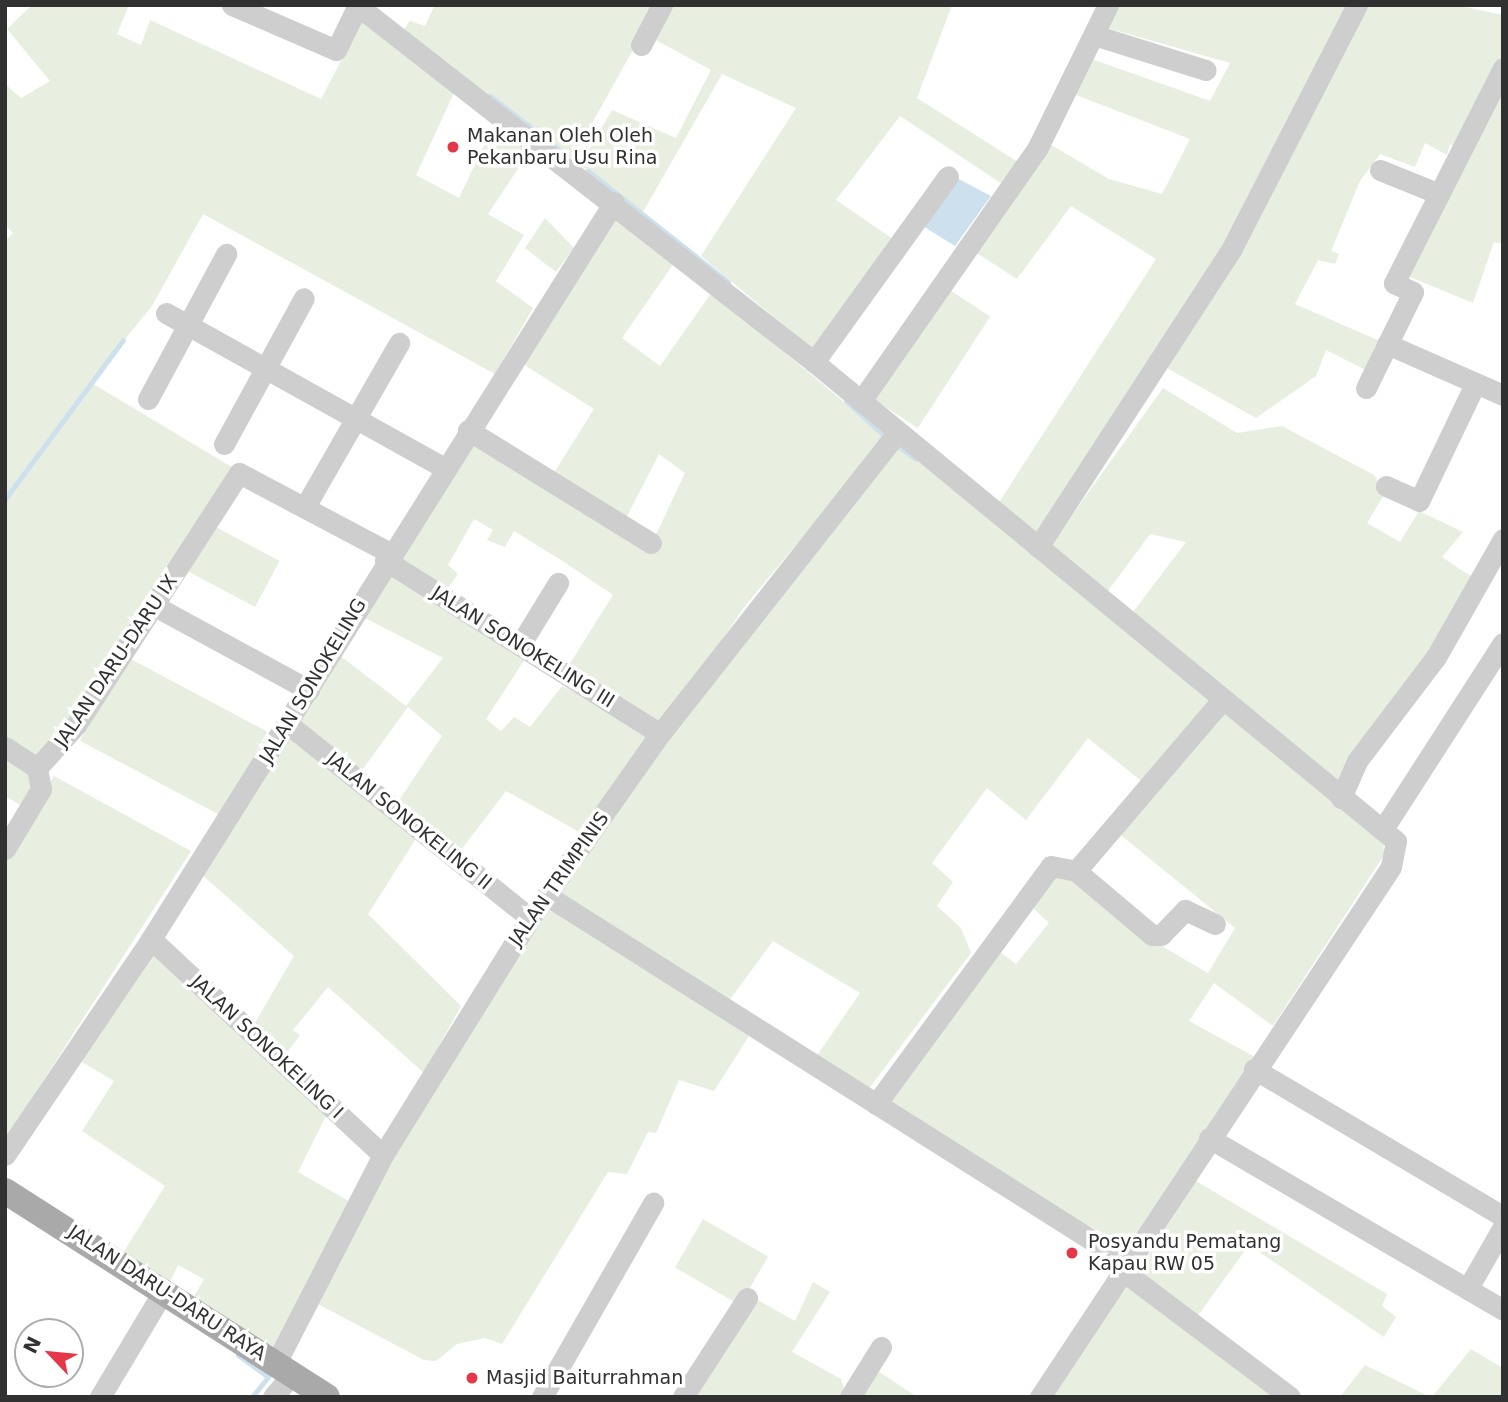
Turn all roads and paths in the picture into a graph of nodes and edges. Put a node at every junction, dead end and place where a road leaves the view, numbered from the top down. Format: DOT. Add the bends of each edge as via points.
graph roads {
  1 [pos="358,5"];
  2 [pos="662,5"];
  3 [pos="1108,5"];
  4 [pos="1357,5"];
  5 [pos="243,8"];
  6 [pos="1094,35"];
  7 [pos="641,45"];
  8 [pos="1503,68"];
  9 [pos="1206,70"];
  10 [pos="1380,170"];
  11 [pos="948,176"];
  12 [pos="1439,194"];
  13 [pos="614,202"];
  14 [pos="226,254"];
  15 [pos="304,298"];
  16 [pos="166,313"];
  17 [pos="188,325"];
  18 [pos="399,343"];
  19 [pos="1387,344"];
  20 [pos="814,362"];
  21 [pos="266,368"];
  22 [pos="1475,384"];
  23 [pos="1366,388"];
  24 [pos="1503,395"];
  25 [pos="148,399"];
  26 [pos="861,401"];
  27 [pos="356,417"];
  28 [pos="468,430"];
  29 [pos="897,433"];
  30 [pos="224,444"];
  31 [pos="444,468"];
  32 [pos="239,473"];
  33 [pos="1386,486"];
  34 [pos="310,498"];
  35 [pos="1503,539"];
  36 [pos="651,543"];
  37 [pos="1038,547"];
  38 [pos="388,557"];
  39 [pos="558,583"];
  40 [pos="163,611"];
  41 [pos="1503,643"];
  42 [pos="520,645"];
  43 [pos="309,690"];
  44 [pos="1221,701"];
  45 [pos="288,724"];
  46 [pos="660,734"];
  47 [pos="5,747"];
  48 [pos="37,768"];
  49 [pos="1341,799"];
  50 [pos="1383,829"];
  51 [pos="5,849"];
  52 [pos="1076,872"];
  53 [pos="546,895"];
  54 [pos="530,918"];
  55 [pos="1215,924"];
  56 [pos="151,939"];
  57 [pos="1254,1069"];
  58 [pos="876,1104"];
  59 [pos="1209,1138"];
  60 [pos="5,1155"];
  61 [pos="383,1155"];
  62 [pos="5,1191"];
  63 [pos="653,1203"];
  64 [pos="1503,1216"];
  65 [pos="1503,1227"];
  66 [pos="1126,1267"];
  67 [pos="1468,1288"];
  68 [pos="164,1290"];
  69 [pos="747,1298"];
  70 [pos="1503,1310"];
  71 [pos="881,1347"];
  72 [pos="284,1368"];
  73 [pos="100,1397"];
  74 [pos="273,1397"];
  75 [pos="327,1397"];
  76 [pos="542,1397"];
  77 [pos="682,1397"];
  78 [pos="850,1397"];
  79 [pos="1040,1397"];
  80 [pos="1290,1397"];
  1 -- 5 [label="street" via="344,43 336,50"];
  1 -- 13 [label="street"];
  2 -- 7 [label="street"];
  3 -- 6 [label="street"];
  4 -- 37 [label="street" via="1232,248"];
  6 -- 9 [label="street"];
  6 -- 26 [label="street" via="1037,149"];
  8 -- 12 [label="street"];
  10 -- 12 [label="street"];
  11 -- 20 [label="street"];
  12 -- 19 [label="street" via="1394,283 1413,292"];
  13 -- 20 [label="street"];
  13 -- 28 [label="street, JALAN SONOKELING"];
  14 -- 17 [label="street"];
  15 -- 21 [label="street"];
  16 -- 17 [label="street"];
  17 -- 21 [label="street"];
  17 -- 25 [label="street"];
  18 -- 27 [label="street"];
  19 -- 22 [label="street"];
  19 -- 23 [label="street"];
  20 -- 26 [label="street"];
  21 -- 27 [label="street"];
  21 -- 30 [label="street"];
  22 -- 24 [label="street"];
  22 -- 33 [label="street" via="1419,500"];
  26 -- 29 [label="street"];
  27 -- 31 [label="street"];
  27 -- 34 [label="street"];
  28 -- 31 [label="street, JALAN SONOKELING"];
  28 -- 36 [label="street"];
  29 -- 37 [label="street"];
  29 -- 46 [label="street, JALAN TRIMPINIS"];
  31 -- 38 [label="street, JALAN SONOKELING"];
  32 -- 38 [label="street, JALAN SONOKELING III"];
  32 -- 48 [label="street, JALAN DARU-DARU IX" via="76,725"];
  35 -- 49 [label="street" via="1436,657 1357,761"];
  37 -- 44 [label="street"];
  38 -- 42 [label="street, JALAN SONOKELING III"];
  38 -- 43 [label="street, JALAN SONOKELING"];
  39 -- 42 [label="street"];
  40 -- 43 [label="street"];
  41 -- 50 [label="street"];
  42 -- 46 [label="street, JALAN SONOKELING III"];
  43 -- 45 [label="street, JALAN SONOKELING"];
  44 -- 49 [label="street"];
  44 -- 52 [label="street"];
  45 -- 54 [label="street, JALAN SONOKELING II"];
  45 -- 56 [label="street, JALAN SONOKELING"];
  46 -- 53 [label="street, JALAN TRIMPINIS"];
  47 -- 48 [label="street"];
  48 -- 51 [label="street" via="41,789"];
  49 -- 50 [label="street"];
  50 -- 57 [label="street" via="1396,841 1396,857"];
  52 -- 55 [label="street" via="1152,935 1161,935 1185,910"];
  52 -- 58 [label="street" via="1060,864 1045,871"];
  53 -- 54 [label="street, JALAN TRIMPINIS"];
  53 -- 58 [label="street"];
  54 -- 61 [label="street, JALAN TRIMPINIS"];
  56 -- 60 [label="street, JALAN SONOKELING"];
  56 -- 61 [label="street, JALAN SONOKELING I"];
  57 -- 59 [label="street"];
  57 -- 64 [label="street"];
  58 -- 66 [label="street"];
  59 -- 66 [label="street"];
  59 -- 67 [label="street"];
  61 -- 72 [label="street, JALAN TRIMPINIS"];
  62 -- 68 [label="main road, JALAN DARU-DARU RAYA"];
  63 -- 76 [label="street"];
  65 -- 67 [label="street"];
  66 -- 79 [label="street"];
  66 -- 80 [label="street"];
  67 -- 70 [label="street"];
  68 -- 72 [label="main road, JALAN DARU-DARU RAYA"];
  68 -- 73 [label="street"];
  69 -- 77 [label="street"];
  71 -- 78 [label="street"];
  72 -- 74 [label="street, JALAN TRIMPINIS"];
  72 -- 75 [label="main road, JALAN DARU-DARU RAYA"];
}
